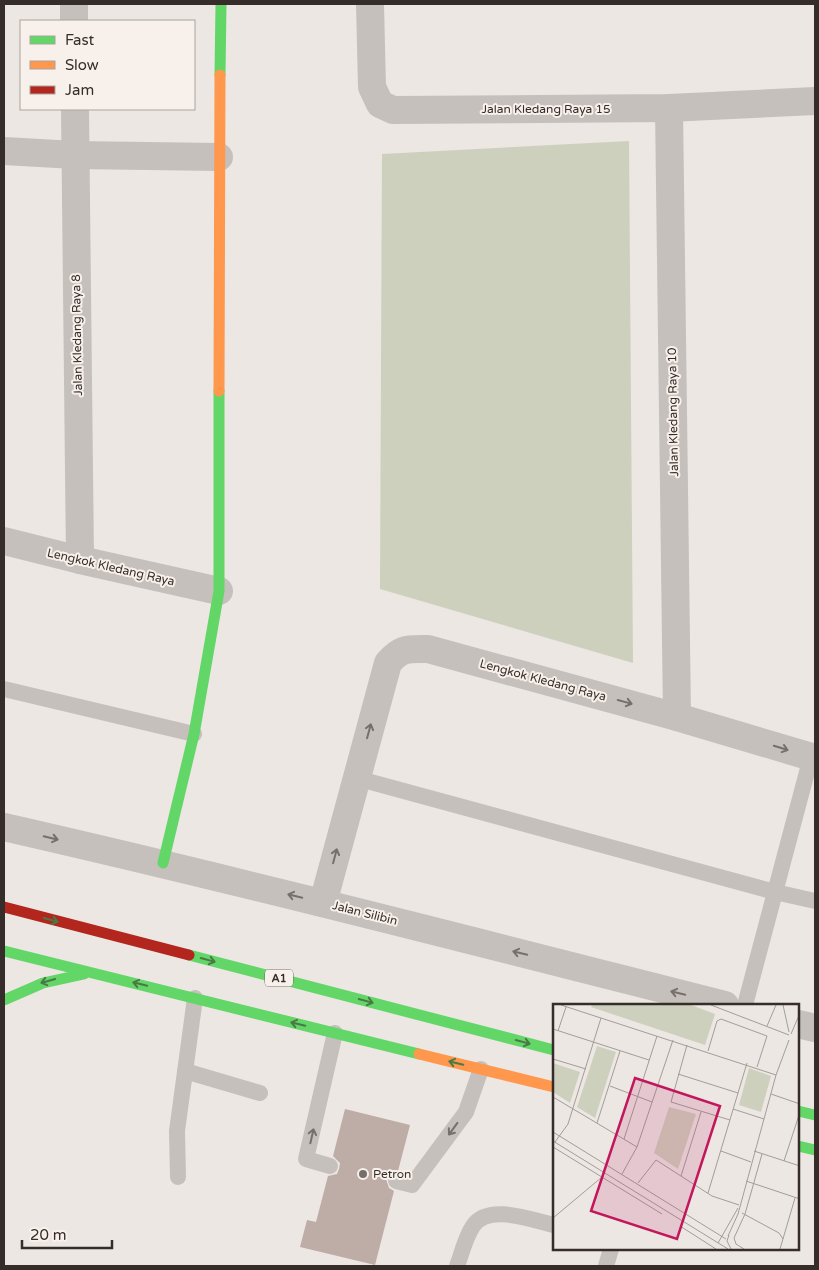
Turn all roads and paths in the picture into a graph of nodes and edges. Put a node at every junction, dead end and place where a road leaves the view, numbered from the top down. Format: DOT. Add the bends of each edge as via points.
graph roads {
  1 [pos="74,4"];
  2 [pos="221,4"];
  3 [pos="370,4"];
  4 [pos="74,20"];
  5 [pos="815,101"];
  6 [pos="669,108"];
  7 [pos="74,110"];
  8 [pos="4,151"];
  9 [pos="75,155"];
  10 [pos="219,157"];
  11 [pos="4,541"];
  12 [pos="80,560"];
  13 [pos="219,591"];
  14 [pos="4,689"];
  15 [pos="677,717"];
  16 [pos="194,734"];
  17 [pos="813,758"];
  18 [pos="356,778"];
  19 [pos="4,827"];
  20 [pos="163,863"];
  21 [pos="776,892"];
  22 [pos="815,901"];
  23 [pos="323,903"];
  24 [pos="4,907"];
  25 [pos="4,951"];
  26 [pos="96,973"];
  27 [pos="195,998"];
  28 [pos="4,1000"];
  29 [pos="721,1004"];
  30 [pos="745,1004"];
  31 [pos="799,1024"];
  32 [pos="815,1028"];
  33 [pos="335,1033"];
  34 [pos="553,1050"];
  35 [pos="480,1069"];
  36 [pos="185,1071"];
  37 [pos="553,1087"];
  38 [pos="260,1093"];
  39 [pos="799,1111"];
  40 [pos="815,1115"];
  41 [pos="799,1146"];
  42 [pos="815,1150"];
  43 [pos="330,1166"];
  44 [pos="178,1177"];
  45 [pos="396,1181"];
  46 [pos="553,1225"];
  47 [pos="611,1250"];
  48 [pos="457,1266"];
  49 [pos="606,1266"];
  1 -- 4 [label="street"];
  2 -- 10 [label="main road"];
  3 -- 6 [label="street, Jalan Kledang Raya 15" via="372,87 380,104 393,110"];
  5 -- 6 [label="street, Jalan Kledang Raya 15"];
  6 -- 15 [label="street, Jalan Kledang Raya 10"];
  7 -- 9 [label="street, Jalan Kledang Raya 8"];
  8 -- 9 [label="street"];
  9 -- 10 [label="street"];
  9 -- 12 [label="street, Jalan Kledang Raya 8"];
  10 -- 13 [label="main road"];
  11 -- 12 [label="street, Lengkok Kledang Raya"];
  12 -- 13 [label="street, Lengkok Kledang Raya"];
  13 -- 16 [label="main road"];
  14 -- 16 [label="lane"];
  15 -- 17 [label="street, Lengkok Kledang Raya, one-way"];
  18 -- 15 [label="street, Lengkok Kledang Raya, one-way" via="388,662 396,653 410,649 428,650"];
  16 -- 20 [label="main road"];
  17 -- 21 [label="lane"];
  18 -- 21 [label="lane"];
  23 -- 18 [label="street, Lengkok Kledang Raya, one-way"];
  19 -- 20 [label="street, Jalan Silibin, one-way"];
  23 -- 20 [label="street, Jalan Silibin, one-way"];
  21 -- 22 [label="lane"];
  21 -- 30 [label="lane"];
  29 -- 23 [label="street, Jalan Silibin, one-way"];
  24 -- 34 [label="main road, A1, one-way"];
  25 -- 26 [label="main road"];
  27 -- 26 [label="main road, one-way"];
  26 -- 28 [label="main road, one-way" via="46,982"];
  33 -- 27 [label="main road, one-way"];
  27 -- 36 [label="lane"];
  31 -- 32 [label="street"];
  35 -- 33 [label="main road, one-way"];
  43 -- 33 [label="lane, one-way" via="306,1160"];
  35 -- 37 [label="main road"];
  35 -- 45 [label="lane, one-way" via="466,1112 412,1185"];
  36 -- 38 [label="lane"];
  36 -- 44 [label="lane" via="177,1131"];
  39 -- 40 [label="main road"];
  41 -- 42 [label="main road"];
  46 -- 48 [label="lane" via="498,1213 480,1218 470,1232"];
  47 -- 49 [label="lane"];
}
